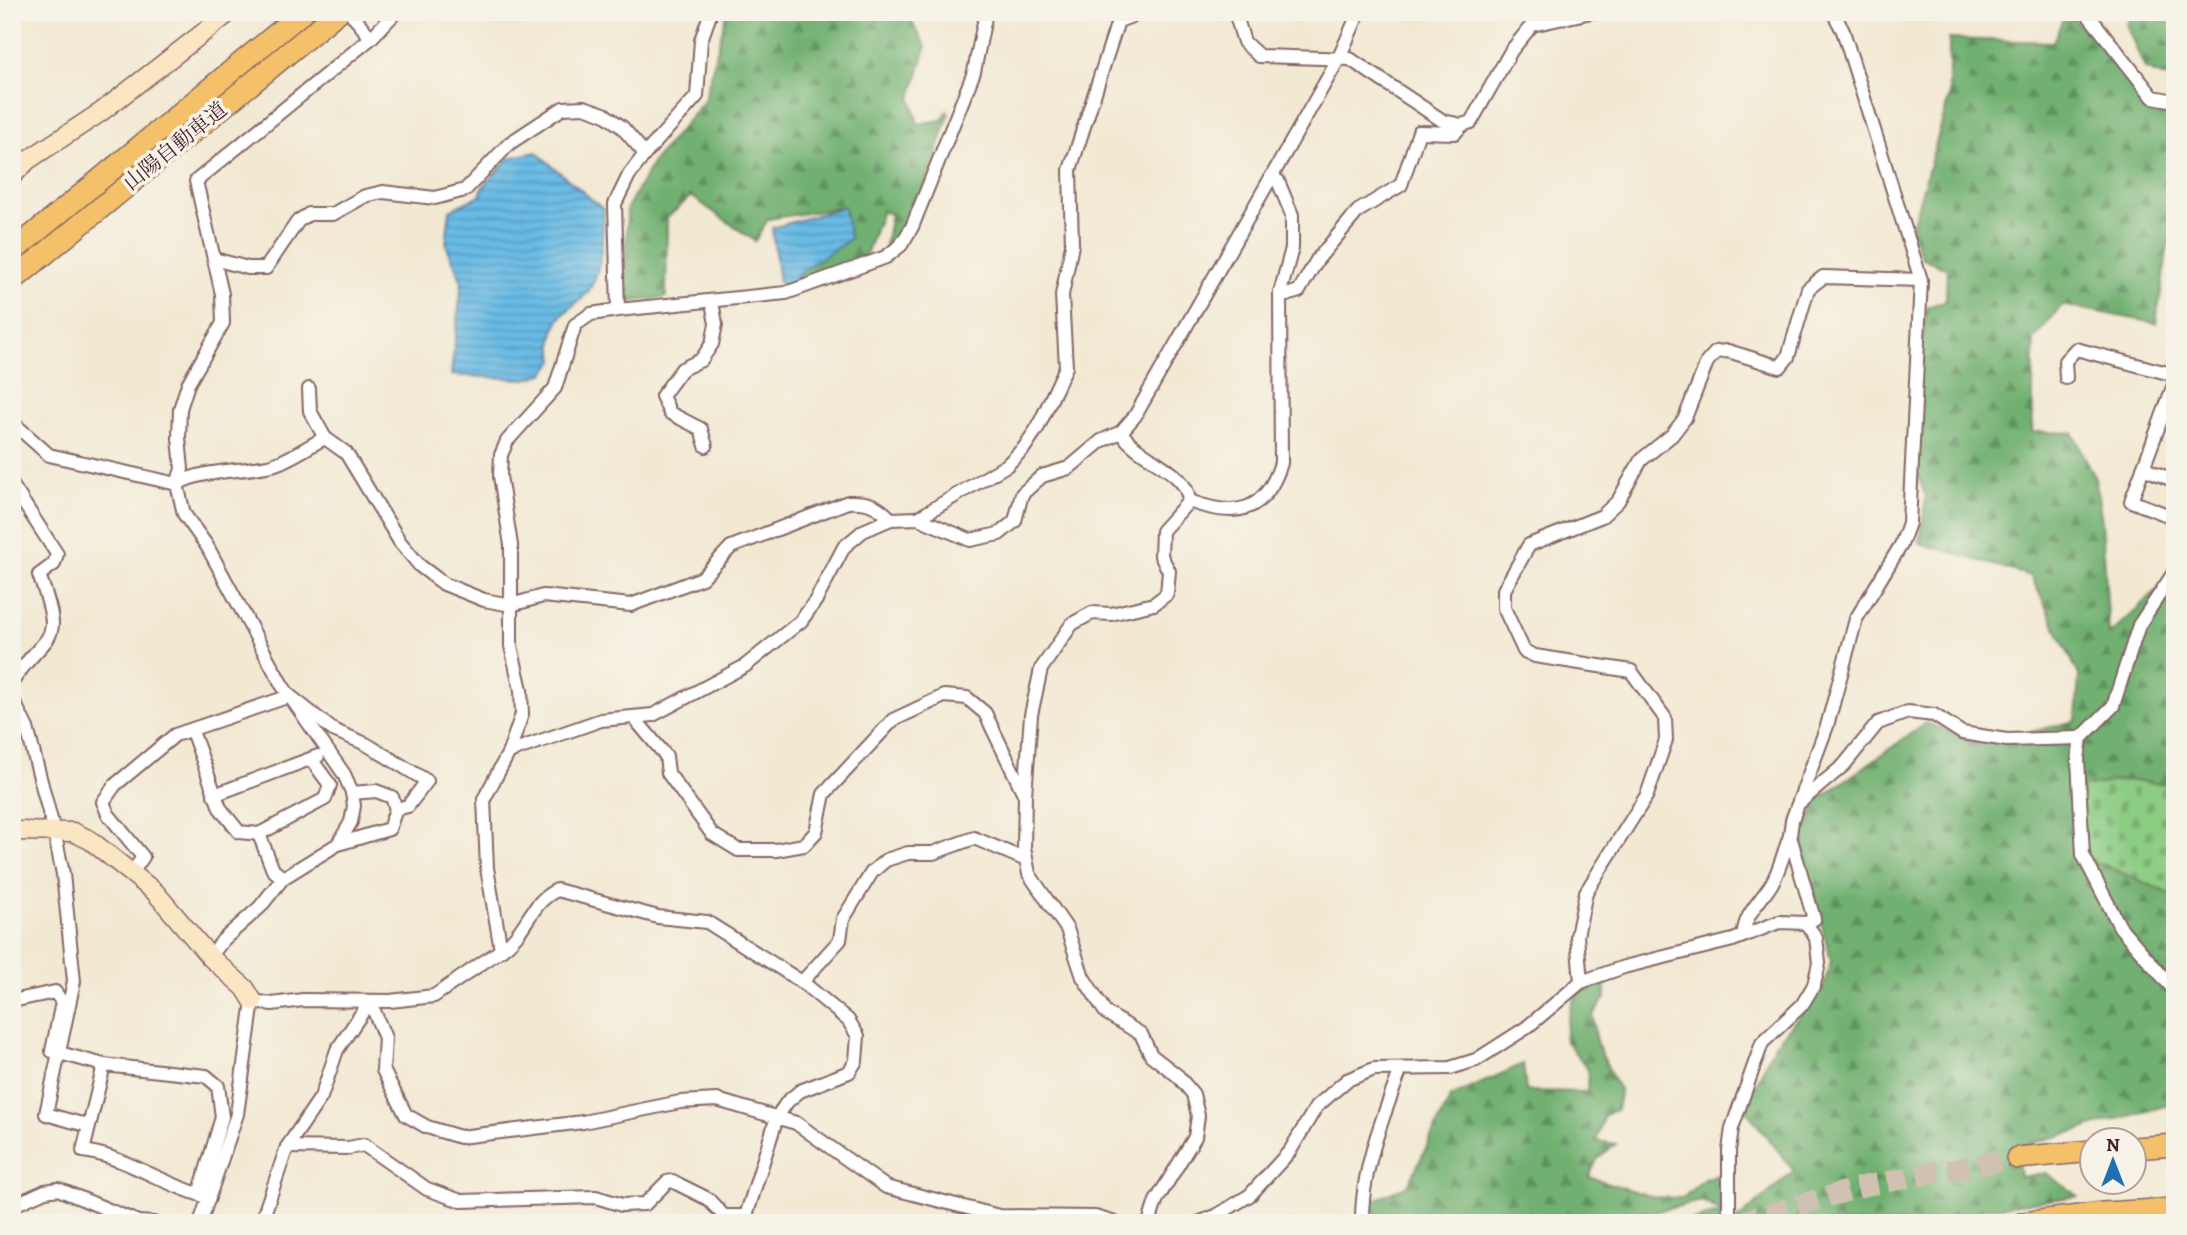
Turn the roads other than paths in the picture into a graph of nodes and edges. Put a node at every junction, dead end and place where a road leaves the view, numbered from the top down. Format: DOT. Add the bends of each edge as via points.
graph roads {
  1 [pos="230,12"];
  2 [pos="303,12"];
  3 [pos="338,12"];
  4 [pos="350,12"];
  5 [pos="396,12"];
  6 [pos="711,12"];
  7 [pos="986,12"];
  8 [pos="1143,12"];
  9 [pos="1235,12"];
  10 [pos="1359,12"];
  11 [pos="1591,12"];
  12 [pos="1833,12"];
  13 [pos="2086,12"];
  14 [pos="368,35"];
  15 [pos="1338,60"];
  16 [pos="2175,101"];
  17 [pos="1462,125"];
  18 [pos="645,154"];
  19 [pos="12,176"];
  20 [pos="1271,177"];
  21 [pos="12,252"];
  22 [pos="214,258"];
  23 [pos="1921,280"];
  24 [pos="12,281"];
  25 [pos="1280,293"];
  26 [pos="712,302"];
  27 [pos="618,310"];
  28 [pos="2175,375"];
  29 [pos="2066,378"];
  30 [pos="2175,382"];
  31 [pos="309,389"];
  32 [pos="12,422"];
  33 [pos="1121,432"];
  34 [pos="325,438"];
  35 [pos="706,446"];
  36 [pos="2144,468"];
  37 [pos="2175,481"];
  38 [pos="177,484"];
  39 [pos="12,485"];
  40 [pos="1188,500"];
  41 [pos="918,518"];
  42 [pos="2175,518"];
  43 [pos="891,519"];
  44 [pos="2175,571"];
  45 [pos="511,605"];
  46 [pos="12,682"];
  47 [pos="290,696"];
  48 [pos="12,698"];
  49 [pos="635,719"];
  50 [pos="192,731"];
  51 [pos="2081,738"];
  52 [pos="328,751"];
  53 [pos="509,752"];
  54 [pos="314,762"];
  55 [pos="352,793"];
  56 [pos="214,795"];
  57 [pos="1025,796"];
  58 [pos="1798,803"];
  59 [pos="396,809"];
  60 [pos="12,831"];
  61 [pos="54,831"];
  62 [pos="259,834"];
  63 [pos="1790,836"];
  64 [pos="338,844"];
  65 [pos="1026,859"];
  66 [pos="131,874"];
  67 [pos="283,878"];
  68 [pos="1806,923"];
  69 [pos="1745,935"];
  70 [pos="502,950"];
  71 [pos="210,957"];
  72 [pos="802,982"];
  73 [pos="1581,982"];
  74 [pos="2175,991"];
  75 [pos="13,997"];
  76 [pos="253,1001"];
  77 [pos="370,1001"];
  78 [pos="61,1054"];
  79 [pos="103,1065"];
  80 [pos="1401,1069"];
  81 [pos="778,1117"];
  82 [pos="89,1126"];
  83 [pos="2175,1145"];
  84 [pos="2148,1146"];
  85 [pos="287,1147"];
  86 [pos="2078,1152"];
  87 [pos="2017,1158"];
  88 [pos="209,1198"];
  89 [pos="12,1206"];
  90 [pos="2175,1209"];
  91 [pos="746,1219"];
  92 [pos="155,1223"];
  93 [pos="200,1223"];
  94 [pos="261,1223"];
  95 [pos="1115,1223"];
  96 [pos="1149,1223"];
  97 [pos="1198,1223"];
  98 [pos="1362,1223"];
  99 [pos="1729,1223"];
  100 [pos="2023,1223"];
  1 -- 19 [label="street"];
  2 -- 21 [label="highway, 山陽自動車道"];
  3 -- 24 [label="highway, 山陽自動車道"];
  4 -- 14 [label="street"];
  5 -- 14 [label="street"];
  6 -- 18 [label="street" via="701,40 697,96"];
  7 -- 26 [label="street" via="975,72 901,246 886,257 786,293"];
  8 -- 41 [label="street" via="1118,21 1070,170 1072,245 1062,295 1066,367 1038,427 1016,456"];
  9 -- 15 [label="street" via="1244,42 1259,56"];
  10 -- 15 [label="street"];
  11 -- 17 [label="street" via="1532,25 1511,51 1471,122"];
  12 -- 23 [label="street" via="1843,31"];
  13 -- 16 [label="street" via="2153,97"];
  14 -- 22 [label="street" via="196,181"];
  15 -- 17 [label="street" via="1350,59 1443,121"];
  15 -- 20 [label="street"];
  17 -- 25 [label="street" via="1455,133 1419,132 1401,185 1357,211 1317,260 1299,291"];
  18 -- 22 [label="street" via="604,114 584,107 563,108 510,143 465,191 435,198 383,192 365,196 333,214 309,214 298,220 266,268"];
  18 -- 27 [label="street" via="615,204"];
  20 -- 25 [label="street" via="1278,181 1292,215 1292,248"];
  20 -- 33 [label="street" via="1135,416"];
  22 -- 38 [label="street" via="223,323 188,384 180,409 182,469"];
  23 -- 58 [label="street" via="1909,523 1901,545 1856,619 1827,726"];
  23 -- 73 [label="street" via="1823,277 1808,289 1788,357 1780,367 1728,351 1716,352 1707,362 1685,418 1641,460 1618,501 1602,516 1529,545 1504,590 1504,608 1524,651 1631,671 1665,718 1666,740 1647,795 1586,892 1577,936"];
  25 -- 40 [label="street" via="1281,463 1274,485 1262,500 1239,511 1212,509"];
  26 -- 27 [label="street"];
  26 -- 35 [label="street" via="716,324 712,344 701,360 682,369 662,396 670,413 701,429"];
  27 -- 45 [label="street" via="591,314 575,326 555,388 507,441 501,455 511,545"];
  28 -- 29 [label="street" via="2076,349 2065,361"];
  30 -- 36 [label="street"];
  31 -- 34 [label="street" via="310,411"];
  32 -- 38 [label="street" via="49,455"];
  33 -- 40 [label="street" via="1130,446 1181,479"];
  33 -- 41 [label="street" via="1101,441 1069,468 1042,477 1022,494 1015,521 999,534 970,540"];
  34 -- 38 [label="street" via="275,464 189,477"];
  34 -- 45 [label="street" via="346,453 400,542 420,566 444,584"];
  36 -- 37 [label="street"];
  36 -- 42 [label="street" via="2131,501"];
  38 -- 47 [label="street" via="184,514 207,546"];
  39 -- 46 [label="street" via="57,554 54,564 39,575 52,609 51,636"];
  40 -- 57 [label="street" via="1162,531 1161,556 1169,571 1167,594 1154,604 1111,614 1092,613 1072,624 1041,669 1031,715"];
  41 -- 43 [label="street"];
  43 -- 45 [label="street" via="866,501 848,502 732,547 702,578 631,605 543,596"];
  43 -- 49 [label="street" via="863,531 844,547 801,621 745,666 653,715"];
  44 -- 51 [label="street" via="2139,625 2113,706"];
  45 -- 53 [label="street" via="511,646 522,714"];
  47 -- 50 [label="street"];
  47 -- 52 [label="street"];
  47 -- 59 [label="street" via="334,730 427,781 408,806"];
  48 -- 61 [label="street" via="27,728"];
  49 -- 53 [label="street" via="601,720"];
  49 -- 57 [label="street" via="666,756 668,773 712,834 738,850 804,845 816,832 824,794 893,720 944,696 967,698 985,713"];
  50 -- 56 [label="street"];
  50 -- 66 [label="street" via="175,735 156,749 115,785 103,802 143,857"];
  51 -- 58 [label="street" via="2007,740 1962,733 1934,715 1908,712 1878,723 1844,765"];
  51 -- 74 [label="street" via="2083,855 2120,927"];
  52 -- 54 [label="street"];
  52 -- 55 [label="street"];
  53 -- 70 [label="street" via="484,799 487,868"];
  54 -- 56 [label="street"];
  54 -- 62 [label="street" via="330,785 325,799"];
  55 -- 59 [label="street" via="392,797"];
  55 -- 64 [label="street" via="351,822"];
  56 -- 62 [label="street" via="239,832"];
  57 -- 65 [label="street"];
  58 -- 63 [label="street"];
  59 -- 64 [label="street" via="389,829"];
  60 -- 61 [label="street"];
  61 -- 66 [label="street" via="73,831 90,840"];
  61 -- 78 [label="street" via="74,981"];
  62 -- 67 [label="street" via="273,870"];
  63 -- 68 [label="street" via="1814,919"];
  63 -- 69 [label="street" via="1773,882 1744,928"];
  64 -- 67 [label="street"];
  65 -- 72 [label="street" via="974,838 933,853 908,853 886,860 872,872 843,919 840,940"];
  65 -- 96 [label="street" via="1030,874 1067,929 1083,977 1106,1013 1141,1034 1151,1055 1193,1094 1198,1116 1195,1137 1156,1201"];
  66 -- 71 [label="street" via="155,892"];
  67 -- 71 [label="street"];
  68 -- 69 [label="street" via="1779,922"];
  68 -- 99 [label="street" via="1816,938 1819,963 1814,985 1802,1006 1762,1044 1732,1128"];
  69 -- 73 [label="street"];
  70 -- 72 [label="street" via="518,938 542,897 558,890 658,917 706,922"];
  70 -- 77 [label="street" via="435,996"];
  71 -- 76 [label="street"];
  72 -- 81 [label="street" via="848,1020 858,1036 859,1050 849,1072 800,1091"];
  73 -- 80 [label="street" via="1526,1028 1476,1060 1450,1068"];
  75 -- 78 [label="street" via="55,992 62,1002 52,1051"];
  76 -- 77 [label="street"];
  76 -- 88 [label="street" via="237,1114"];
  77 -- 81 [label="street" via="385,1038 383,1070 406,1115 460,1137 583,1122 680,1102 717,1100"];
  77 -- 85 [label="street" via="337,1050 321,1097"];
  78 -- 79 [label="street"];
  78 -- 82 [label="street" via="46,1114"];
  79 -- 82 [label="street"];
  79 -- 88 [label="street" via="206,1076 218,1086 222,1118 201,1188"];
  80 -- 97 [label="street" via="1374,1069 1347,1080 1316,1107 1290,1151 1250,1195"];
  80 -- 98 [label="street" via="1365,1189"];
  81 -- 91 [label="street"];
  81 -- 95 [label="street" via="796,1123 886,1187 999,1216 1095,1217"];
  82 -- 88 [label="street" via="83,1151 128,1163 179,1190"];
  83 -- 84 [label="highway"];
  85 -- 91 [label="street" via="364,1145 427,1189 461,1201 596,1197 622,1205 645,1204 672,1181 708,1199 724,1216"];
  85 -- 94 [label="street"];
  86 -- 87 [label="highway"];
  88 -- 93 [label="street"];
  89 -- 92 [label="street" via="58,1189 138,1222"];
  90 -- 100 [label="highway"];
}
